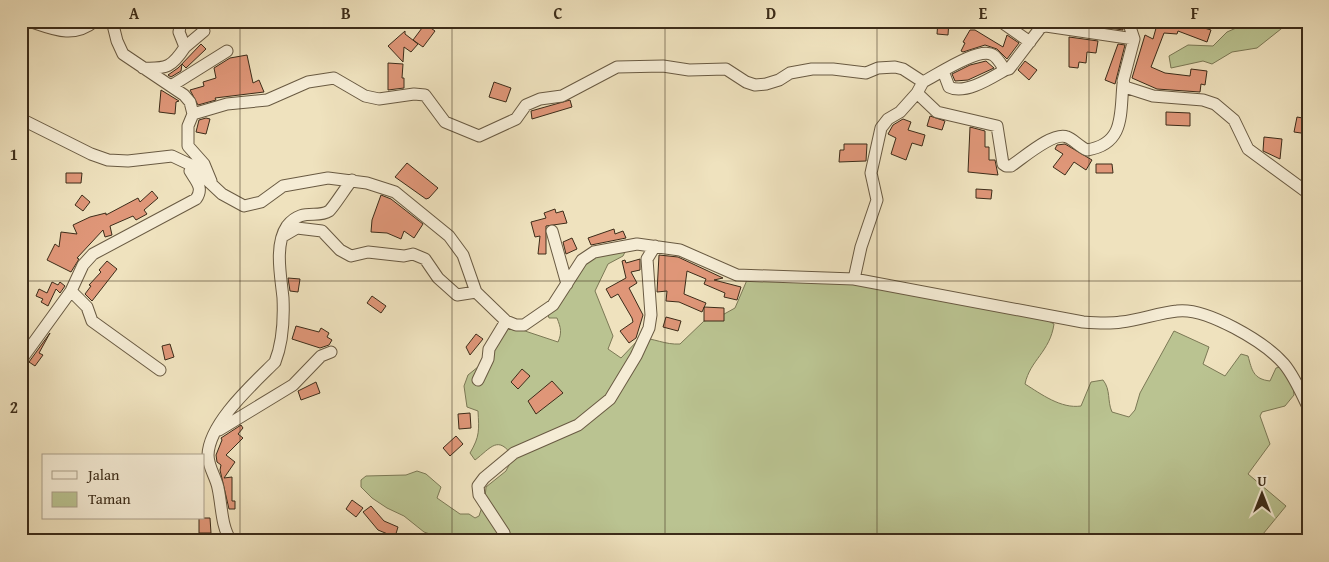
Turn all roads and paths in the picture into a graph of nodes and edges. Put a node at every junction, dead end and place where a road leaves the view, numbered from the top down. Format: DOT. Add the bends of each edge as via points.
graph roads {
  1 [pos="29,21"];
  2 [pos="95,21"];
  3 [pos="112,21"];
  4 [pos="180,21"];
  5 [pos="1000,21"];
  6 [pos="1128,21"];
  7 [pos="204,31"];
  8 [pos="1134,39"];
  9 [pos="1030,42"];
  10 [pos="185,47"];
  11 [pos="227,51"];
  12 [pos="141,68"];
  13 [pos="1005,70"];
  14 [pos="943,72"];
  15 [pos="923,82"];
  16 [pos="1123,84"];
  17 [pos="171,86"];
  18 [pos="917,93"];
  19 [pos="193,114"];
  20 [pos="21,119"];
  21 [pos="181,160"];
  22 [pos="352,180"];
  23 [pos="214,188"];
  24 [pos="1308,193"];
  25 [pos="552,231"];
  26 [pos="282,238"];
  27 [pos="655,246"];
  28 [pos="854,279"];
  29 [pos="568,284"];
  30 [pos="71,291"];
  31 [pos="476,292"];
  32 [pos="506,321"];
  33 [pos="331,352"];
  34 [pos="21,360"];
  35 [pos="160,370"];
  36 [pos="478,380"];
  37 [pos="1308,407"];
  38 [pos="214,434"];
  39 [pos="231,541"];
  40 [pos="506,541"];
  1 -- 2 [label="street" via="55,29 79,31"];
  3 -- 12 [label="street" via="123,54"];
  4 -- 10 [label="street" via="179,32"];
  5 -- 9 [label="street"];
  6 -- 8 [label="street"];
  7 -- 10 [label="street"];
  8 -- 9 [label="street" via="1046,26 1041,27"];
  8 -- 16 [label="street"];
  9 -- 13 [label="street" via="1019,59"];
  10 -- 12 [label="street" via="173,64 166,68"];
  11 -- 17 [label="street"];
  12 -- 17 [label="street"];
  13 -- 14 [label="street" via="994,56 986,54 969,58"];
  13 -- 14 [label="street" via="989,80 956,89 949,87"];
  14 -- 15 [label="street"];
  15 -- 18 [label="street"];
  15 -- 19 [label="street" via="895,67 866,73 812,69 755,85 726,69 689,70 647,65 617,67 562,96 526,105 516,118 479,136 445,122 425,95 365,96 334,78 308,82 267,100 227,104"];
  16 -- 18 [label="street" via="1123,113 1108,143 1087,150 1066,136 1058,136 1011,166 1004,164 997,126 937,112"];
  16 -- 24 [label="street" via="1153,96 1216,104 1234,120 1248,149"];
  17 -- 19 [label="street" via="188,98"];
  18 -- 28 [label="street" via="881,128 871,173 876,200"];
  19 -- 23 [label="street" via="188,126 188,146 204,164"];
  20 -- 21 [label="street" via="108,160 165,156"];
  21 -- 23 [label="street" via="191,165"];
  21 -- 30 [label="street" via="199,186 196,199 93,254 83,265"];
  22 -- 23 [label="street" via="328,178 283,186 252,206 234,202"];
  22 -- 26 [label="street" via="331,210 296,218"];
  22 -- 31 [label="street" via="395,192 448,236 463,254"];
  25 -- 29 [label="street"];
  26 -- 31 [label="street" via="291,229 322,231 340,250 351,256 368,252 413,254 425,259 438,278 457,295"];
  26 -- 38 [label="street" via="279,353 275,362 225,416"];
  27 -- 28 [label="street" via="680,250 737,275"];
  27 -- 29 [label="street" via="637,244 594,252 574,269"];
  27 -- 40 [label="street" via="646,259 651,315 649,328 610,399 578,425 514,454 478,486 479,495"];
  28 -- 37 [label="street" via="1083,322 1119,322 1192,310 1256,341 1270,352 1292,375"];
  29 -- 32 [label="street" via="553,306 540,316 524,325"];
  30 -- 34 [label="street"];
  30 -- 35 [label="street" via="87,307 92,321"];
  31 -- 32 [label="street"];
  32 -- 36 [label="street" via="489,349"];
  33 -- 38 [label="street" via="321,356 292,385"];
  38 -- 39 [label="street" via="208,456 218,485 224,525"];
}
